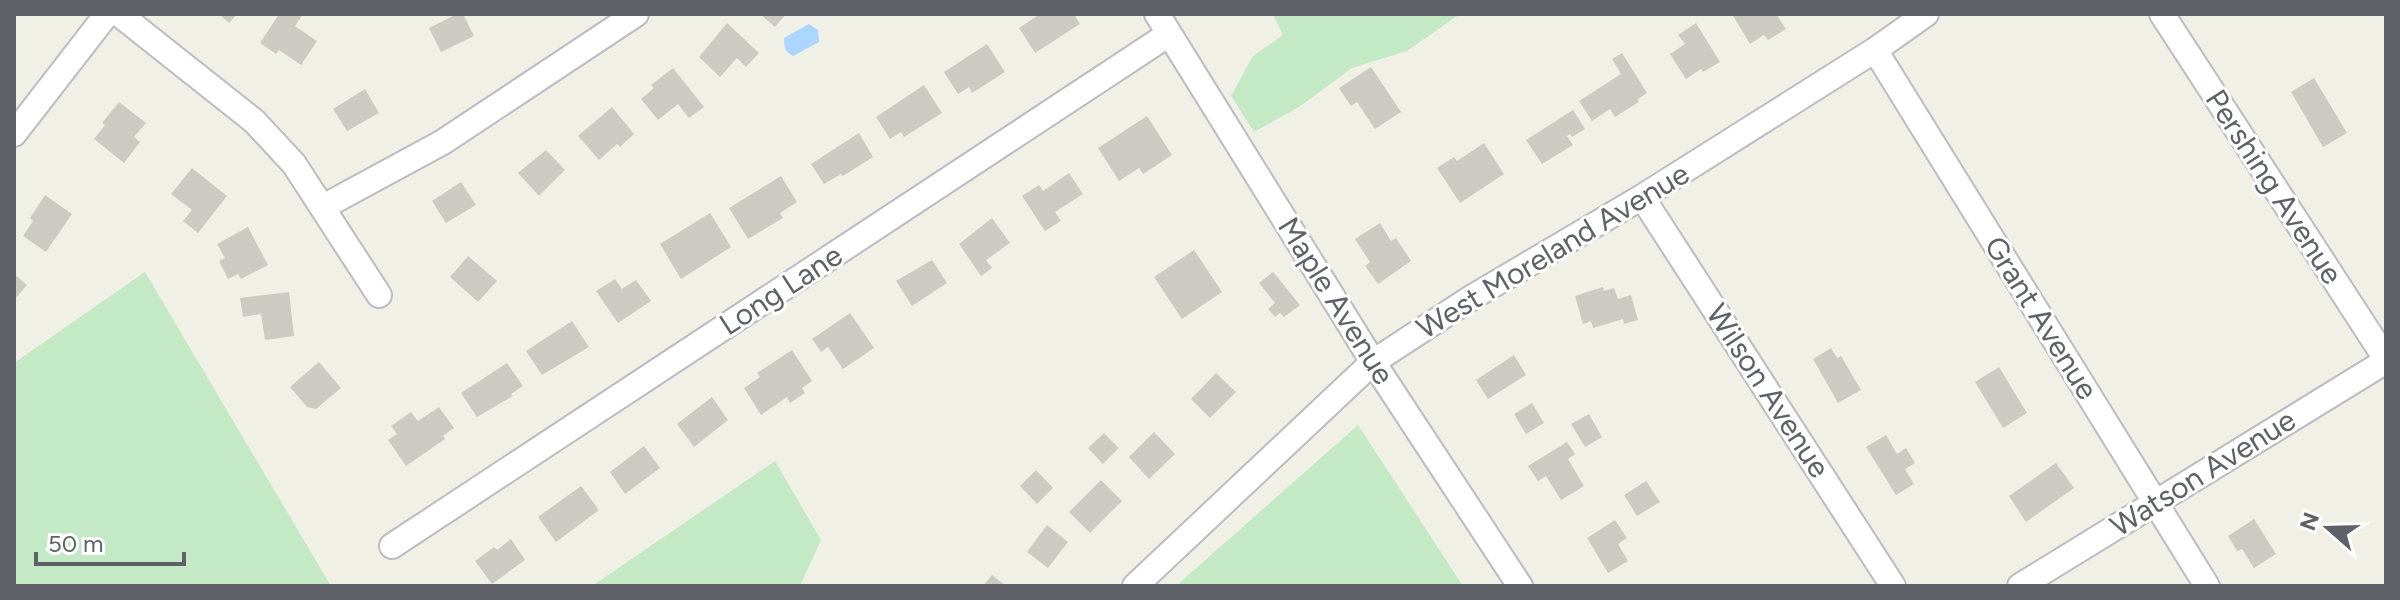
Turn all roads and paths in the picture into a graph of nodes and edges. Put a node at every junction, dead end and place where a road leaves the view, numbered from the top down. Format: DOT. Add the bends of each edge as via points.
graph roads {
  1 [pos="107,14"];
  2 [pos="119,14"];
  3 [pos="636,14"];
  4 [pos="2162,14"];
  5 [pos="1924,15"];
  6 [pos="1163,24"];
  7 [pos="1875,50"];
  8 [pos="14,134"];
  9 [pos="1642,197"];
  10 [pos="323,207"];
  11 [pos="379,295"];
  12 [pos="2386,360"];
  13 [pos="1373,362"];
  14 [pos="2155,502"];
  15 [pos="392,546"];
  16 [pos="1135,586"];
  17 [pos="1520,586"];
  18 [pos="1893,586"];
  19 [pos="2020,586"];
  20 [pos="2207,586"];
  1 -- 8 [label="street"];
  2 -- 10 [label="street" via="254,121 294,164"];
  3 -- 10 [label="street" via="443,142"];
  4 -- 12 [label="street, Pershing Avenue"];
  5 -- 7 [label="street, West Moreland Avenue"];
  6 -- 13 [label="street, Maple Avenue"];
  6 -- 15 [label="street, Long Lane"];
  7 -- 9 [label="street, West Moreland Avenue"];
  7 -- 14 [label="street, Grant Avenue"];
  9 -- 13 [label="street, West Moreland Avenue"];
  9 -- 18 [label="street, Wilson Avenue"];
  10 -- 11 [label="street"];
  12 -- 14 [label="street, Watson Avenue"];
  13 -- 16 [label="street, West Moreland Avenue"];
  13 -- 17 [label="street, Maple Avenue"];
  14 -- 19 [label="street, Watson Avenue"];
  14 -- 20 [label="street, Grant Avenue"];
}
